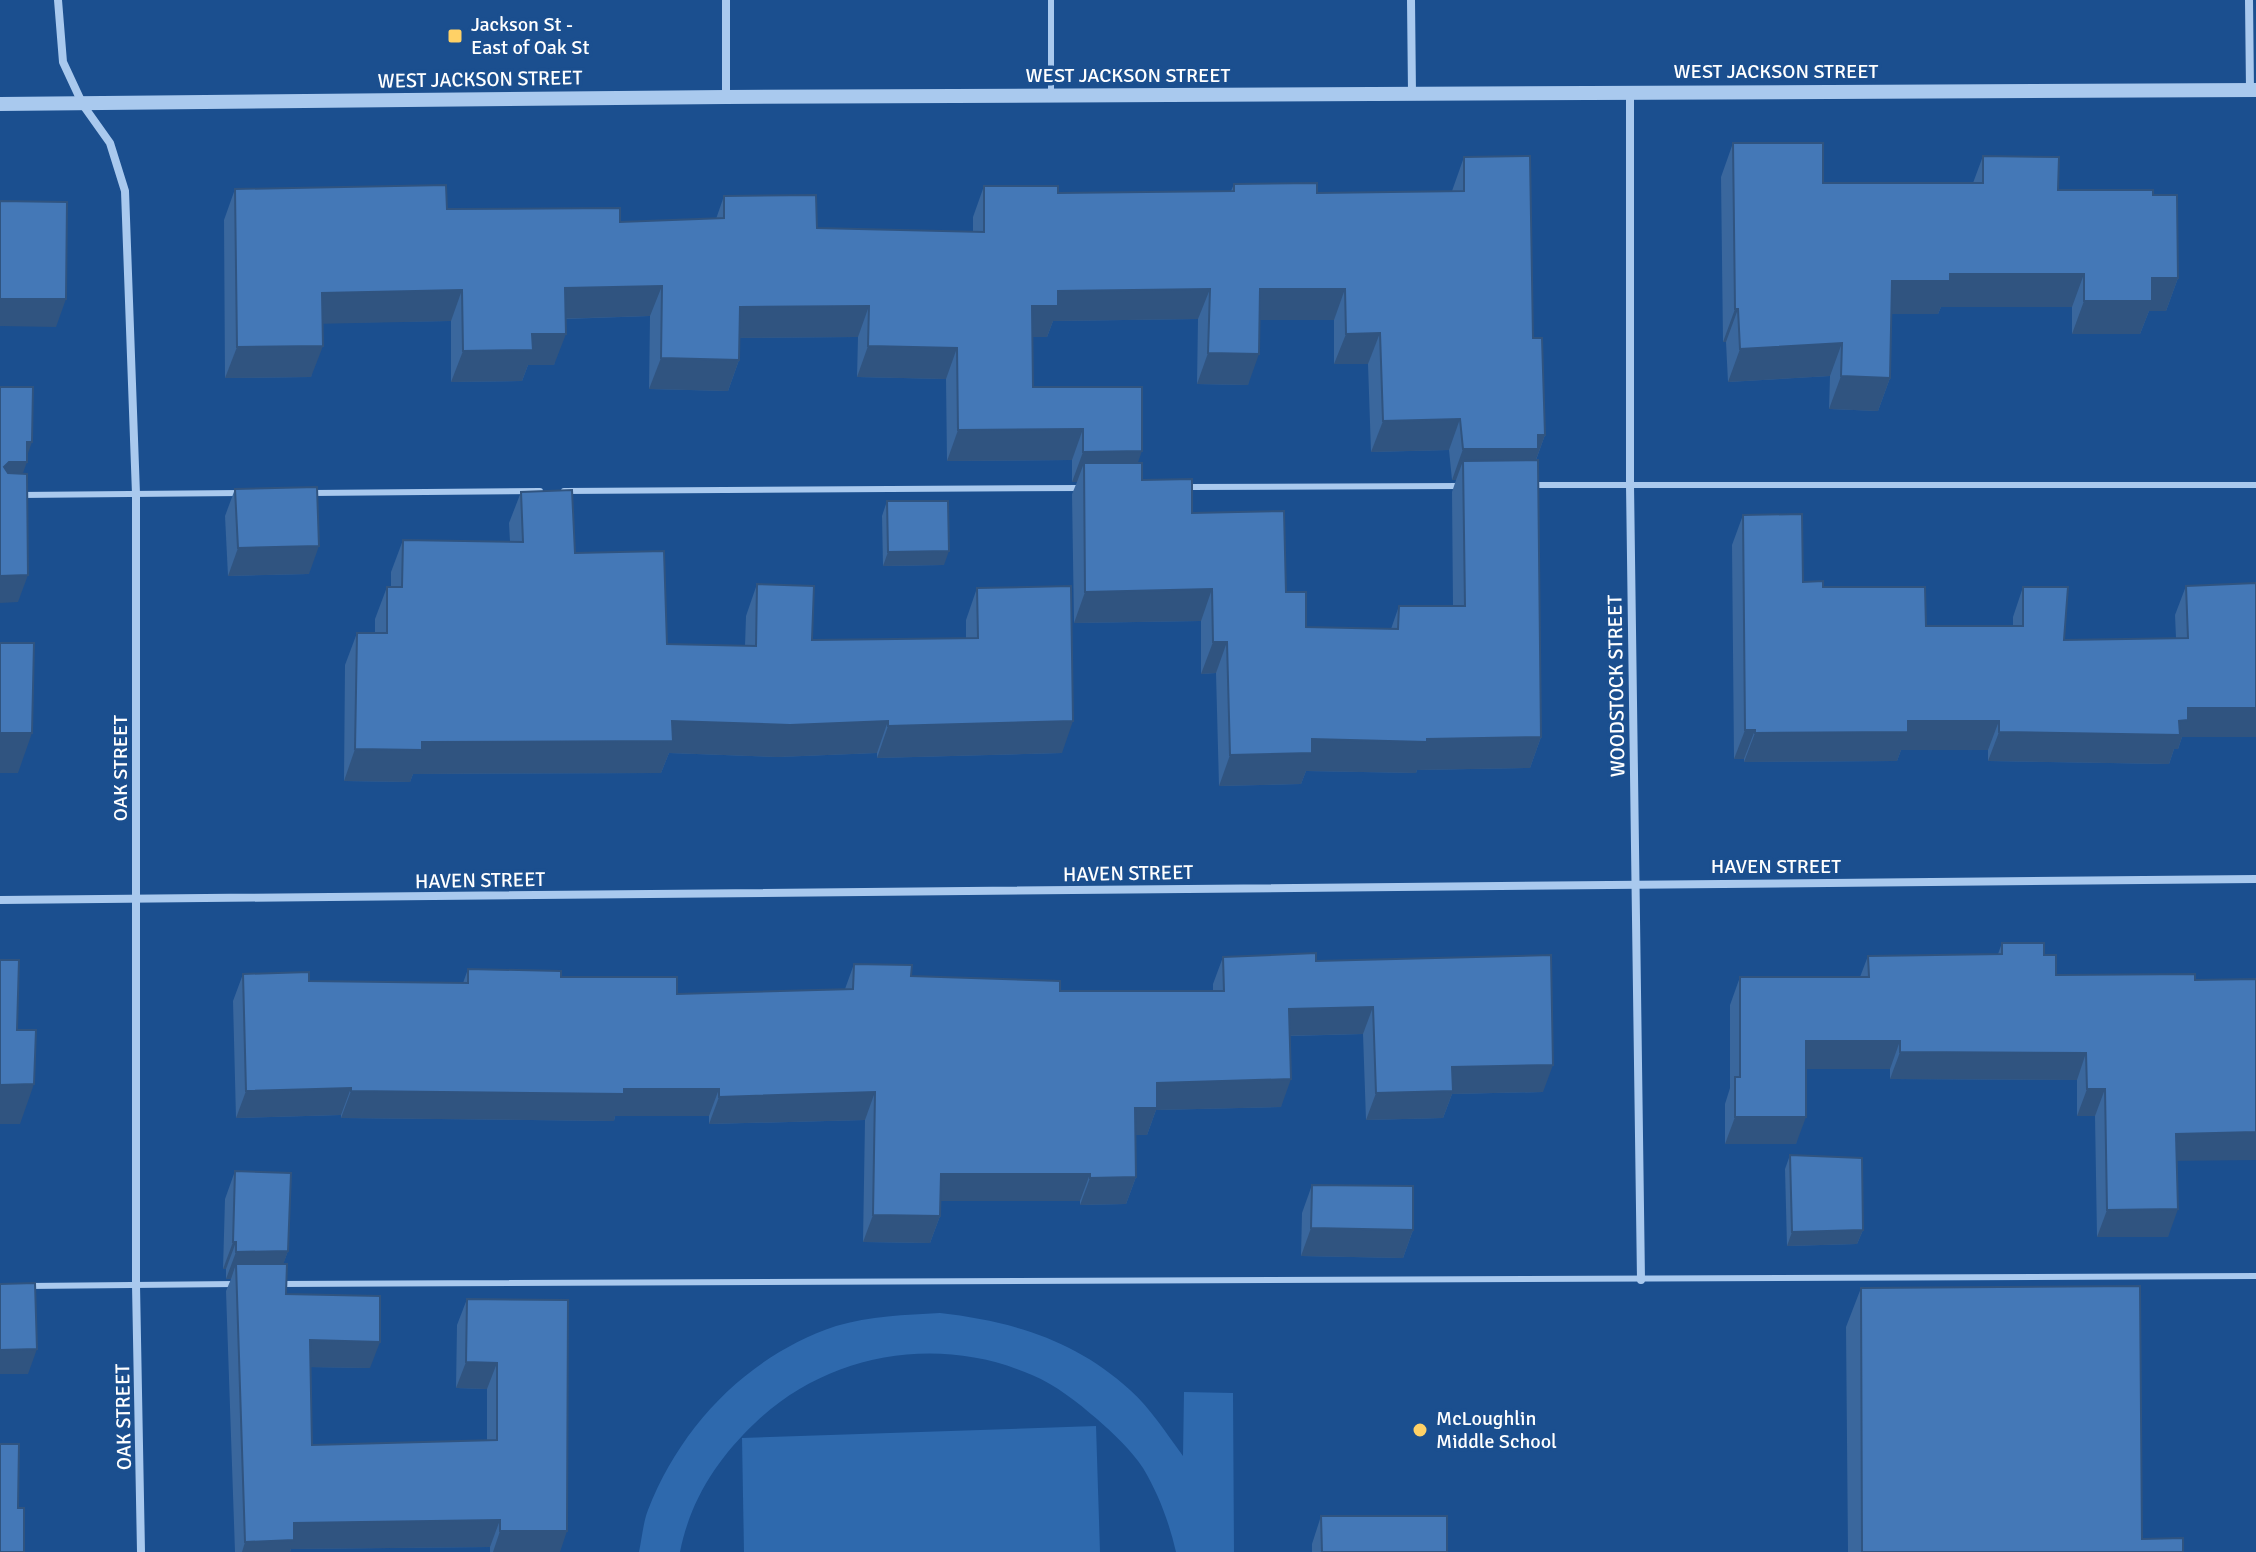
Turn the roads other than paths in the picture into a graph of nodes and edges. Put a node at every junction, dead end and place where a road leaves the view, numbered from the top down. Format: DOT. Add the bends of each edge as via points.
graph roads {
  1 [pos="58,0"];
  2 [pos="726,0"];
  3 [pos="1051,0"];
  4 [pos="1411,0"];
  5 [pos="2249,0"];
  6 [pos="2253,90"];
  7 [pos="1630,91"];
  8 [pos="1412,93"];
  9 [pos="1051,95"];
  10 [pos="726,97"];
  11 [pos="0,104"];
  12 [pos="83,105"];
  13 [pos="1519,485"];
  14 [pos="1630,485"];
  15 [pos="2256,485"];
  16 [pos="1471,486"];
  17 [pos="1185,487"];
  18 [pos="1090,488"];
  19 [pos="247,493"];
  20 [pos="311,493"];
  21 [pos="136,494"];
  22 [pos="15,495"];
  23 [pos="2256,879"];
  24 [pos="1635,883"];
  25 [pos="136,899"];
  26 [pos="0,900"];
  27 [pos="2256,1276"];
  28 [pos="1641,1280"];
  29 [pos="247,1284"];
  30 [pos="279,1284"];
  31 [pos="136,1285"];
  32 [pos="15,1286"];
  33 [pos="141,1552"];
  1 -- 12 [label="street, OAK STREET" via="63,62"];
  2 -- 10 [label="street"];
  3 -- 9 [label="lane"];
  4 -- 8 [label="street"];
  5 -- 6 [label="street"];
  6 -- 7 [label="street, WEST JACKSON STREET"];
  7 -- 8 [label="street, WEST JACKSON STREET"];
  7 -- 14 [label="street, WOODSTOCK STREET"];
  8 -- 9 [label="street, WEST JACKSON STREET"];
  9 -- 10 [label="street, WEST JACKSON STREET"];
  10 -- 12 [label="street, WEST JACKSON STREET"];
  11 -- 12 [label="street, WEST JACKSON STREET"];
  12 -- 21 [label="street, OAK STREET" via="110,143 125,191"];
  13 -- 14 [label="lane"];
  14 -- 15 [label="lane"];
  14 -- 24 [label="street, WOODSTOCK STREET"];
  16 -- 17 [label="lane"];
  18 -- 20 [label="lane"];
  19 -- 21 [label="lane"];
  21 -- 22 [label="lane"];
  21 -- 25 [label="street, OAK STREET"];
  23 -- 24 [label="street, HAVEN STREET"];
  24 -- 25 [label="street, HAVEN STREET"];
  24 -- 28 [label="street, WOODSTOCK STREET"];
  25 -- 26 [label="street, HAVEN STREET"];
  25 -- 31 [label="street, OAK STREET"];
  27 -- 28 [label="lane"];
  28 -- 30 [label="lane"];
  29 -- 31 [label="lane"];
  31 -- 32 [label="lane"];
  31 -- 33 [label="street, OAK STREET"];
}
